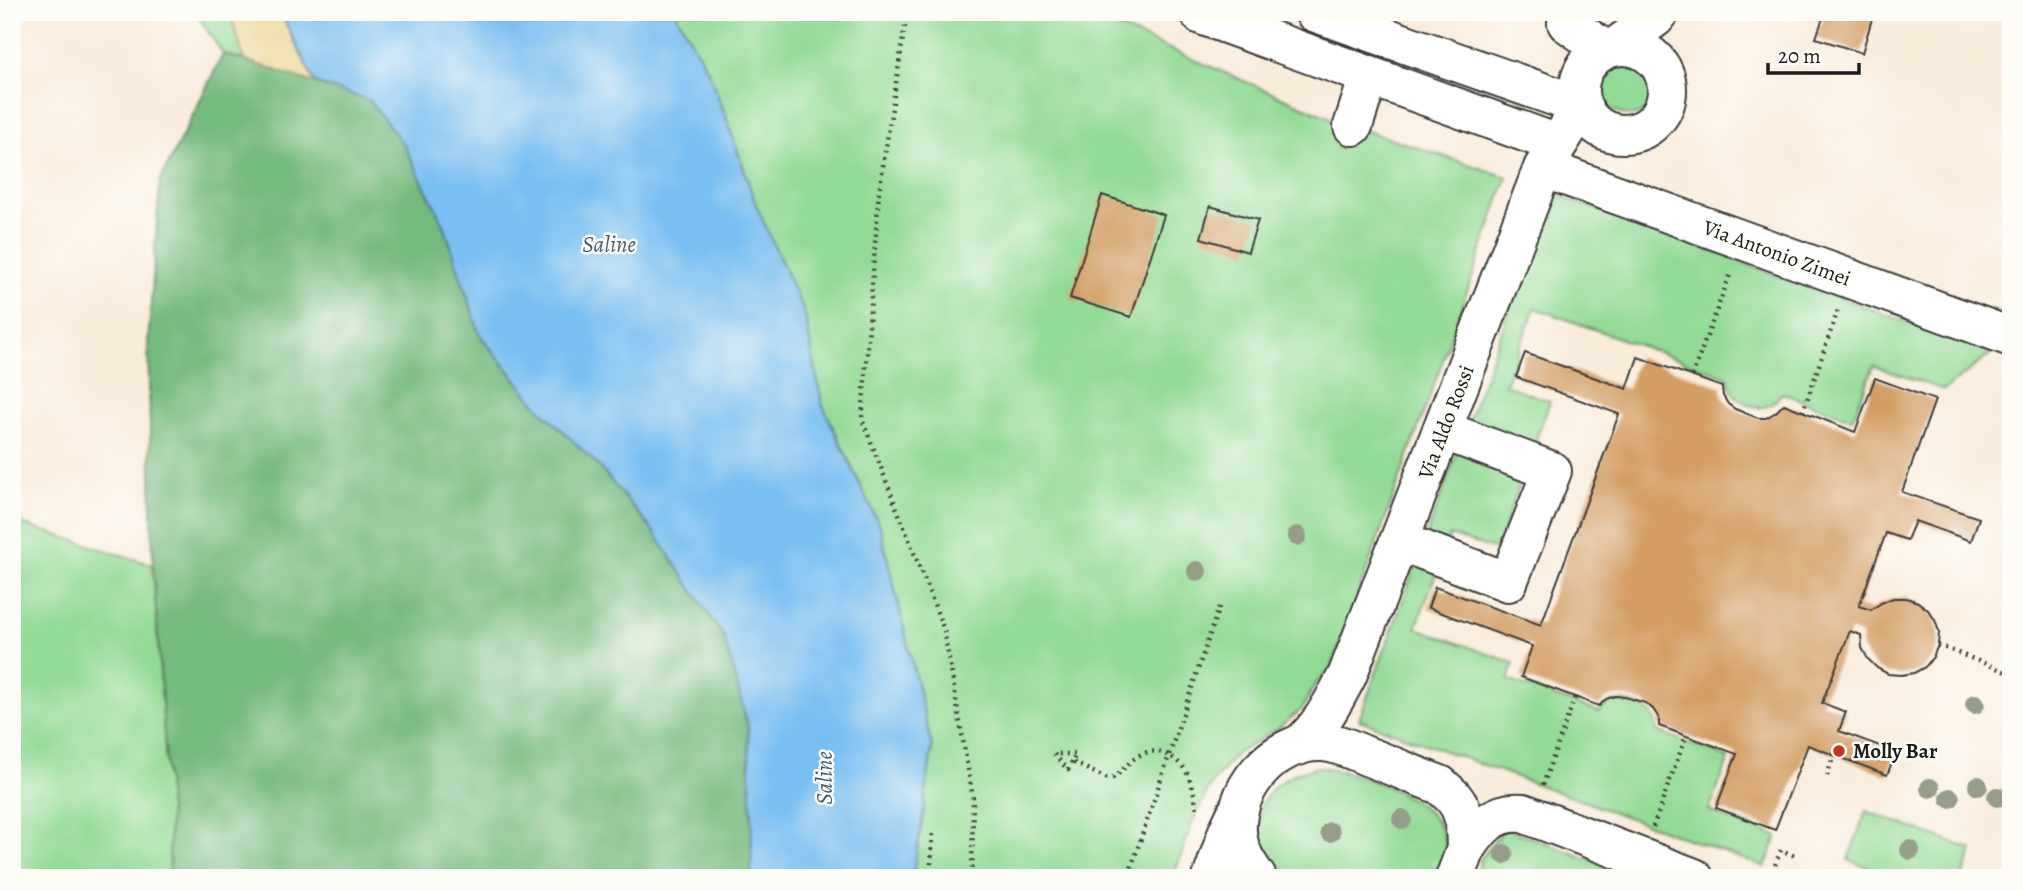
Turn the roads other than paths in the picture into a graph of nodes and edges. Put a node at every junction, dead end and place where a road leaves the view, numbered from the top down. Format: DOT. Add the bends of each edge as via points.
graph roads {
  1 [pos="1202,12"];
  2 [pos="1314,12"];
  3 [pos="1660,12"];
  4 [pos="1672,12"];
  5 [pos="1567,23"];
  6 [pos="1611,48"];
  7 [pos="1658,64"];
  8 [pos="1369,76"];
  9 [pos="1582,106"];
  10 [pos="1353,126"];
  11 [pos="1632,133"];
  12 [pos="1551,156"];
  13 [pos="2011,337"];
  14 [pos="1443,430"];
  15 [pos="1399,541"];
  16 [pos="1348,676"];
  17 [pos="1298,746"];
  18 [pos="1356,751"];
  19 [pos="1221,810"];
  20 [pos="1460,863"];
  21 [pos="1212,878"];
  22 [pos="1257,878"];
  23 [pos="1694,878"];
  1 -- 8 [label="street, Via Antonio Zimei"];
  2 -- 9 [label="street"];
  3 -- 6 [label="street"];
  4 -- 7 [label="street"];
  5 -- 6 [label="street"];
  6 -- 7 [label="street" via="1640,49"];
  6 -- 9 [label="street" via="1585,67 1580,79"];
  7 -- 11 [label="street" via="1665,76 1664,105 1646,127"];
  8 -- 10 [label="street"];
  8 -- 12 [label="street, Via Antonio Zimei"];
  9 -- 11 [label="street" via="1597,126"];
  9 -- 12 [label="street, Via Aldo Rossi"];
  11 -- 12 [label="street"];
  12 -- 13 [label="street, Via Antonio Zimei" via="1744,240"];
  12 -- 14 [label="street, Via Aldo Rossi"];
  14 -- 15 [label="street, Via Aldo Rossi"];
  14 -- 15 [label="street" via="1552,471 1507,582"];
  15 -- 16 [label="street, Via Aldo Rossi"];
  16 -- 17 [label="street, Via Aldo Rossi" via="1320,725"];
  16 -- 18 [label="street, Via Aldo Rossi" via="1349,728"];
  17 -- 18 [label="street" via="1318,741"];
  17 -- 19 [label="street" via="1261,768"];
  18 -- 20 [label="street" via="1447,790 1463,815"];
  19 -- 21 [label="street" via="1228,831"];
  19 -- 22 [label="street"];
  20 -- 23 [label="street" via="1480,828 1516,812"];
}
